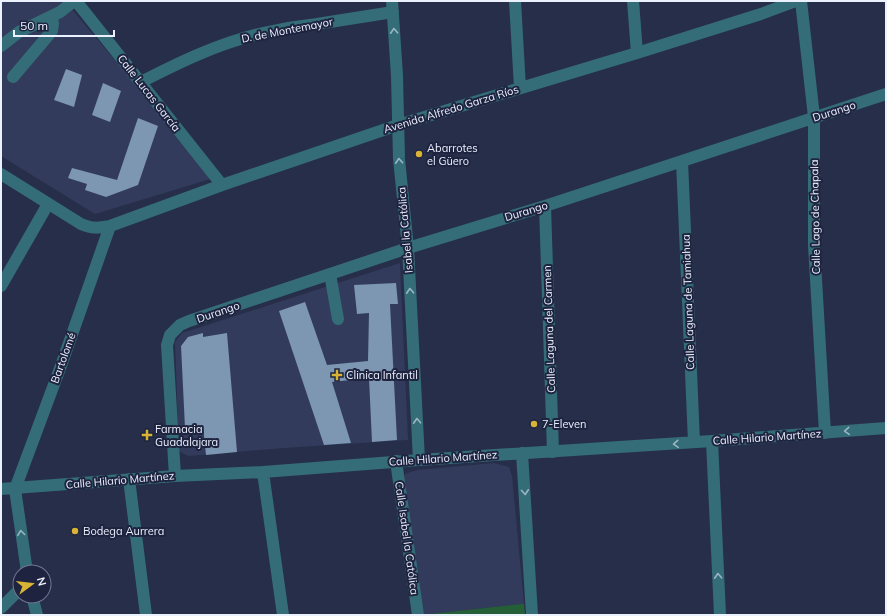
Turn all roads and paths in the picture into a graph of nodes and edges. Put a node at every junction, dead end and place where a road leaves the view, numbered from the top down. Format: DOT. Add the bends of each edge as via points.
graph roads {
  1 [pos="75,1"];
  2 [pos="515,1"];
  3 [pos="633,1"];
  4 [pos="760,1"];
  5 [pos="796,1"];
  6 [pos="801,1"];
  7 [pos="393,6"];
  8 [pos="761,14"];
  9 [pos="52,16"];
  10 [pos="1,46"];
  11 [pos="637,53"];
  12 [pos="13,77"];
  13 [pos="141,82"];
  14 [pos="520,88"];
  15 [pos="886,94"];
  16 [pos="814,117"];
  17 [pos="398,125"];
  18 [pos="682,161"];
  19 [pos="1,174"];
  20 [pos="222,186"];
  21 [pos="48,204"];
  22 [pos="545,206"];
  23 [pos="110,226"];
  24 [pos="408,248"];
  25 [pos="330,274"];
  26 [pos="1,286"];
  27 [pos="338,319"];
  28 [pos="886,428"];
  29 [pos="825,433"];
  30 [pos="712,441"];
  31 [pos="694,442"];
  32 [pos="553,452"];
  33 [pos="522,453"];
  34 [pos="419,460"];
  35 [pos="396,461"];
  36 [pos="263,472"];
  37 [pos="175,476"];
  38 [pos="129,479"];
  39 [pos="1,489"];
  40 [pos="15,489"];
  41 [pos="26,564"];
  42 [pos="12,597"];
  43 [pos="34,604"];
  44 [pos="1,608"];
  45 [pos="36,615"];
  46 [pos="146,615"];
  47 [pos="283,615"];
  48 [pos="418,615"];
  49 [pos="532,615"];
  50 [pos="720,615"];
  1 -- 9 [label="street"];
  1 -- 13 [label="street, Calle Lucas García"];
  2 -- 14 [label="street"];
  3 -- 11 [label="street"];
  4 -- 8 [label="street"];
  5 -- 8 [label="street, Avenida Alfredo Garza Ríos"];
  6 -- 16 [label="street, Calle Lago de Chapala"];
  7 -- 13 [label="street, D. de Montemayor" via="247,37 213,48"];
  17 -- 7 [label="street, Isabel la Católica, one-way"];
  8 -- 11 [label="street, Avenida Alfredo Garza Ríos"];
  9 -- 10 [label="street" via="19,32"];
  9 -- 12 [label="street" via="52,31"];
  11 -- 14 [label="street, Avenida Alfredo Garza Ríos"];
  13 -- 20 [label="street, Calle Lucas García"];
  14 -- 17 [label="street, Avenida Alfredo Garza Ríos"];
  15 -- 16 [label="street, Durango"];
  16 -- 18 [label="street, Durango"];
  16 -- 29 [label="street, Calle Lago de Chapala" via="814,245"];
  17 -- 20 [label="street, Avenida Alfredo Garza Ríos"];
  24 -- 17 [label="street, Isabel la Católica, one-way"];
  18 -- 22 [label="street, Durango"];
  18 -- 31 [label="street, Calle Laguna de Tamiahua"];
  19 -- 21 [label="street, Avenida Alfredo Garza Ríos"];
  20 -- 23 [label="street, Avenida Alfredo Garza Ríos"];
  21 -- 23 [label="street, Avenida Alfredo Garza Ríos" via="90,228"];
  21 -- 26 [label="street"];
  22 -- 24 [label="street, Durango"];
  22 -- 32 [label="street, Calle Laguna del Carmen"];
  23 -- 40 [label="street, Bartolomé"];
  24 -- 25 [label="street, Durango"];
  34 -- 24 [label="street, Isabel la Católica, one-way"];
  25 -- 27 [label="street"];
  25 -- 37 [label="street, Durango" via="189,321 180,325 170,335 167,345"];
  28 -- 29 [label="street, Calle Hilario Martínez, one-way"];
  29 -- 30 [label="street, Calle Hilario Martínez"];
  30 -- 31 [label="street, Calle Hilario Martínez"];
  50 -- 30 [label="street, one-way"];
  31 -- 32 [label="street, Calle Hilario Martínez, one-way"];
  32 -- 33 [label="street, Calle Hilario Martínez"];
  33 -- 34 [label="street, Calle Hilario Martínez"];
  33 -- 49 [label="street, one-way"];
  34 -- 35 [label="street, Calle Hilario Martínez"];
  35 -- 36 [label="street, Calle Hilario Martínez"];
  35 -- 48 [label="street, Calle Isabel la Católica"];
  36 -- 37 [label="street, Calle Hilario Martínez"];
  36 -- 47 [label="street"];
  37 -- 38 [label="street, Calle Hilario Martínez"];
  38 -- 40 [label="street, Calle Hilario Martínez"];
  38 -- 46 [label="street"];
  39 -- 40 [label="street, Calle Hilario Martínez"];
  41 -- 40 [label="street, one-way"];
  42 -- 44 [label="street"];
  43 -- 45 [label="street"];
}
